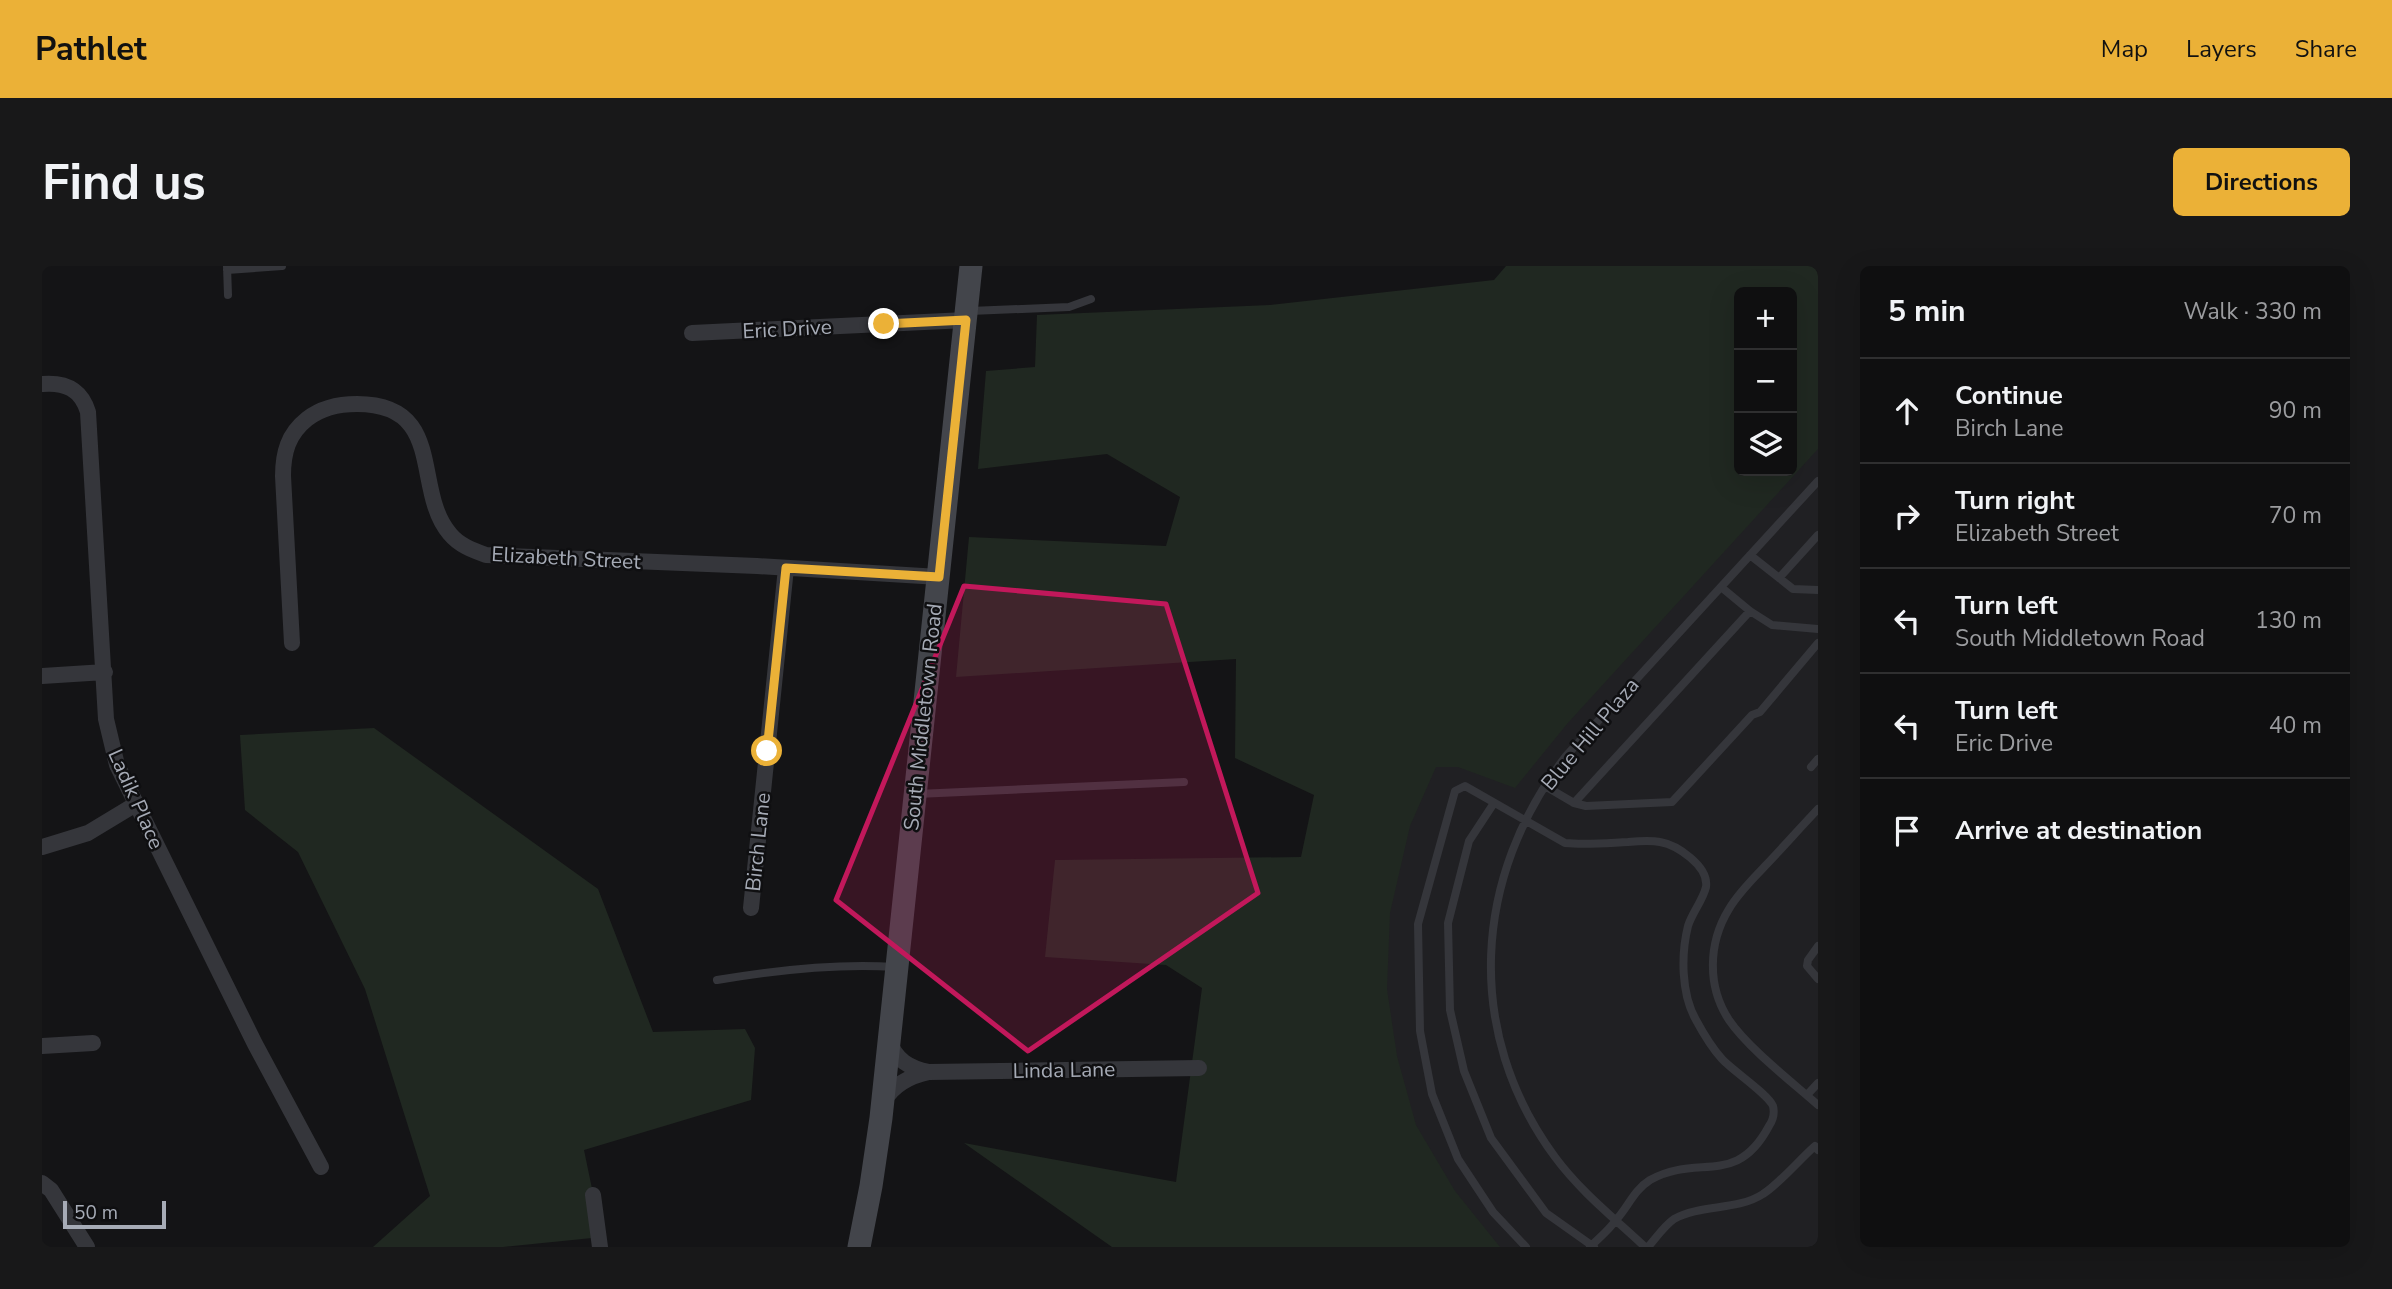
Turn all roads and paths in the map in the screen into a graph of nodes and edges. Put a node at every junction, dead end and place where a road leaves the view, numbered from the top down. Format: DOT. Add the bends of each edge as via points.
graph roads {
  1 [pos="282,266"];
  2 [pos="971,266"];
  3 [pos="227,268"];
  4 [pos="228,295"];
  5 [pos="1091,299"];
  6 [pos="967,315"];
  7 [pos="692,333"];
  8 [pos="42,384"];
  9 [pos="1818,481"];
  10 [pos="1818,535"];
  11 [pos="1750,555"];
  12 [pos="786,568"];
  13 [pos="939,577"];
  14 [pos="1779,578"];
  15 [pos="1721,587"];
  16 [pos="1818,590"];
  17 [pos="1750,611"];
  18 [pos="1818,629"];
  19 [pos="292,643"];
  20 [pos="1818,643"];
  21 [pos="104,672"];
  22 [pos="42,676"];
  23 [pos="1818,759"];
  24 [pos="1811,767"];
  25 [pos="1184,782"];
  26 [pos="1545,786"];
  27 [pos="914,795"];
  28 [pos="1494,803"];
  29 [pos="1574,803"];
  30 [pos="136,804"];
  31 [pos="1818,809"];
  32 [pos="1525,820"];
  33 [pos="42,847"];
  34 [pos="751,908"];
  35 [pos="1818,946"];
  36 [pos="896,967"];
  37 [pos="1818,979"];
  38 [pos="717,980"];
  39 [pos="888,1040"];
  40 [pos="93,1043"];
  41 [pos="42,1046"];
  42 [pos="1199,1068"];
  43 [pos="929,1072"];
  44 [pos="1818,1083"];
  45 [pos="1807,1096"];
  46 [pos="1818,1105"];
  47 [pos="881,1107"];
  48 [pos="1818,1150"];
  49 [pos="321,1167"];
  50 [pos="42,1182"];
  51 [pos="593,1195"];
  52 [pos="1616,1220"];
  53 [pos="1592,1246"];
  54 [pos="87,1247"];
  55 [pos="600,1247"];
  56 [pos="859,1247"];
  57 [pos="1526,1247"];
  58 [pos="1647,1247"];
  1 -- 3 [label="lane"];
  2 -- 6 [label="street, South Middletown Road"];
  3 -- 4 [label="lane"];
  5 -- 6 [label="lane" via="1069,307"];
  6 -- 7 [label="street, Eric Drive"];
  6 -- 13 [label="street, South Middletown Road"];
  8 -- 21 [label="street, Ladik Place" via="67,386 80,395 89,421"];
  9 -- 11 [label="lane, Blue Hill Plaza"];
  10 -- 14 [label="lane"];
  11 -- 14 [label="lane"];
  11 -- 15 [label="lane, Blue Hill Plaza"];
  12 -- 13 [label="street, Elizabeth Street"];
  12 -- 19 [label="street, Elizabeth Street" via="502,557 472,550 449,534 441,521 425,454 412,428 387,409 338,405 298,426 285,449"];
  12 -- 34 [label="street, Birch Lane"];
  13 -- 27 [label="street, South Middletown Road"];
  14 -- 16 [label="lane" via="1793,589"];
  15 -- 17 [label="lane"];
  15 -- 26 [label="lane, Blue Hill Plaza" via="1579,741"];
  17 -- 18 [label="lane" via="1772,625"];
  17 -- 29 [label="lane"];
  20 -- 29 [label="lane" via="1760,712 1752,715 1672,802"];
  21 -- 22 [label="street"];
  21 -- 30 [label="street, Ladik Place" via="110,742"];
  23 -- 24 [label="lane"];
  25 -- 27 [label="lane"];
  26 -- 29 [label="lane"];
  26 -- 32 [label="lane, Blue Hill Plaza"];
  27 -- 36 [label="street, South Middletown Road"];
  28 -- 32 [label="lane"];
  28 -- 53 [label="lane" via="1469,841 1447,923 1450,1010 1464,1071 1491,1138 1546,1213"];
  28 -- 57 [label="lane" via="1465,786 1455,791 1418,924 1420,1031 1432,1094 1458,1159 1493,1212"];
  30 -- 33 [label="street" via="88,833"];
  30 -- 49 [label="street, Ladik Place"];
  31 -- 45 [label="lane" via="1729,908 1716,938 1713,971 1730,1021"];
  32 -- 52 [label="lane, Blue Hill Plaza" via="1507,863 1492,931 1491,981 1498,1030 1511,1074 1542,1139"];
  32 -- 52 [label="lane" via="1565,843 1672,844 1697,865 1706,887 1689,926 1684,961 1693,1016 1723,1060 1772,1104 1771,1122 1748,1156 1734,1163 1668,1172 1638,1189"];
  35 -- 37 [label="lane" via="1807,966"];
  36 -- 38 [label="lane" via="805,968"];
  36 -- 39 [label="street, South Middletown Road"];
  39 -- 43 [label="street, Linda Lane" via="903,1063"];
  39 -- 47 [label="street, South Middletown Road"];
  40 -- 41 [label="street"];
  42 -- 43 [label="street, Linda Lane"];
  43 -- 47 [label="street, Linda Lane" via="901,1083"];
  44 -- 45 [label="lane"];
  45 -- 46 [label="lane"];
  47 -- 56 [label="street, South Middletown Road"];
  48 -- 58 [label="lane" via="1815,1146 1763,1194 1675,1219"];
  50 -- 54 [label="street"];
  51 -- 55 [label="street"];
  52 -- 53 [label="lane"];
  52 -- 58 [label="lane, Blue Hill Plaza"];
}
